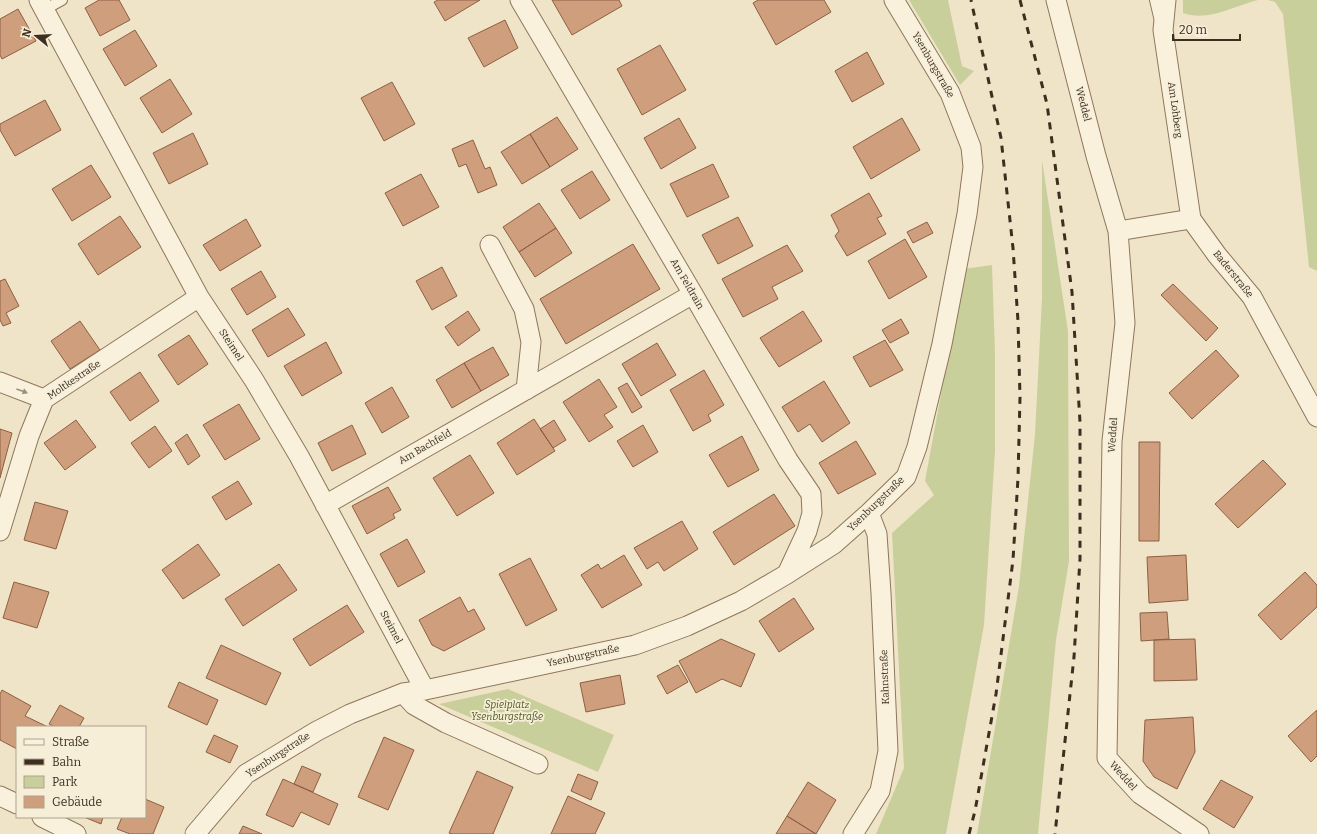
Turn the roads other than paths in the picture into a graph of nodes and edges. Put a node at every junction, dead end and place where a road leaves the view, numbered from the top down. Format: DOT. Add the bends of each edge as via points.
graph roads {
  1 [pos="62,0"];
  2 [pos="520,0"];
  3 [pos="894,0"];
  4 [pos="1056,0"];
  5 [pos="1155,0"];
  6 [pos="1166,0"];
  7 [pos="41,5"];
  8 [pos="1163,30"];
  9 [pos="1190,219"];
  10 [pos="1118,231"];
  11 [pos="490,245"];
  12 [pos="693,294"];
  13 [pos="199,297"];
  14 [pos="0,382"];
  15 [pos="526,390"];
  16 [pos="44,399"];
  17 [pos="1317,417"];
  18 [pos="325,505"];
  19 [pos="870,513"];
  20 [pos="0,531"];
  21 [pos="786,574"];
  22 [pos="425,690"];
  23 [pos="403,693"];
  24 [pos="538,764"];
  25 [pos="0,796"];
  26 [pos="16,804"];
  27 [pos="44,818"];
  28 [pos="76,834"];
  29 [pos="195,834"];
  30 [pos="853,834"];
  31 [pos="1199,834"];
  1 -- 7 [label="lane"];
  2 -- 12 [label="street, Am Feldrain"];
  3 -- 19 [label="street, Ysenburgstraße" via="950,93 971,147 973,166 967,214 942,344 917,447 906,477"];
  4 -- 10 [label="street, Weddel"];
  5 -- 8 [label="lane"];
  6 -- 8 [label="street, Am Lohberg"];
  7 -- 13 [label="street, Steimel"];
  8 -- 9 [label="street, Am Lohberg"];
  9 -- 10 [label="street"];
  9 -- 17 [label="street, Baderstraße" via="1252,296"];
  10 -- 31 [label="street, Weddel" via="1125,323 1112,441 1107,758 1140,794"];
  11 -- 15 [label="street" via="524,309 531,342"];
  12 -- 15 [label="street, Am Bachfeld"];
  12 -- 21 [label="street, Am Feldrain" via="788,460 811,494 812,513 807,531"];
  13 -- 16 [label="street, Moltkestraße"];
  13 -- 18 [label="street, Steimel" via="254,380"];
  14 -- 16 [label="street, one-way"];
  15 -- 18 [label="street, Am Bachfeld"];
  16 -- 20 [label="street, Moltkestraße" via="29,436"];
  18 -- 22 [label="street, Steimel"];
  19 -- 21 [label="street, Ysenburgstraße" via="834,544"];
  19 -- 30 [label="street, Kahnstraße" via="877,534 888,751 880,790"];
  21 -- 22 [label="street, Ysenburgstraße" via="740,601 687,626 635,645"];
  22 -- 23 [label="street, Ysenburgstraße"];
  23 -- 24 [label="street" via="414,705 446,723"];
  23 -- 29 [label="street, Ysenburgstraße" via="350,714 317,731 246,774"];
  25 -- 26 [label="street"];
  27 -- 28 [label="street"];
}
